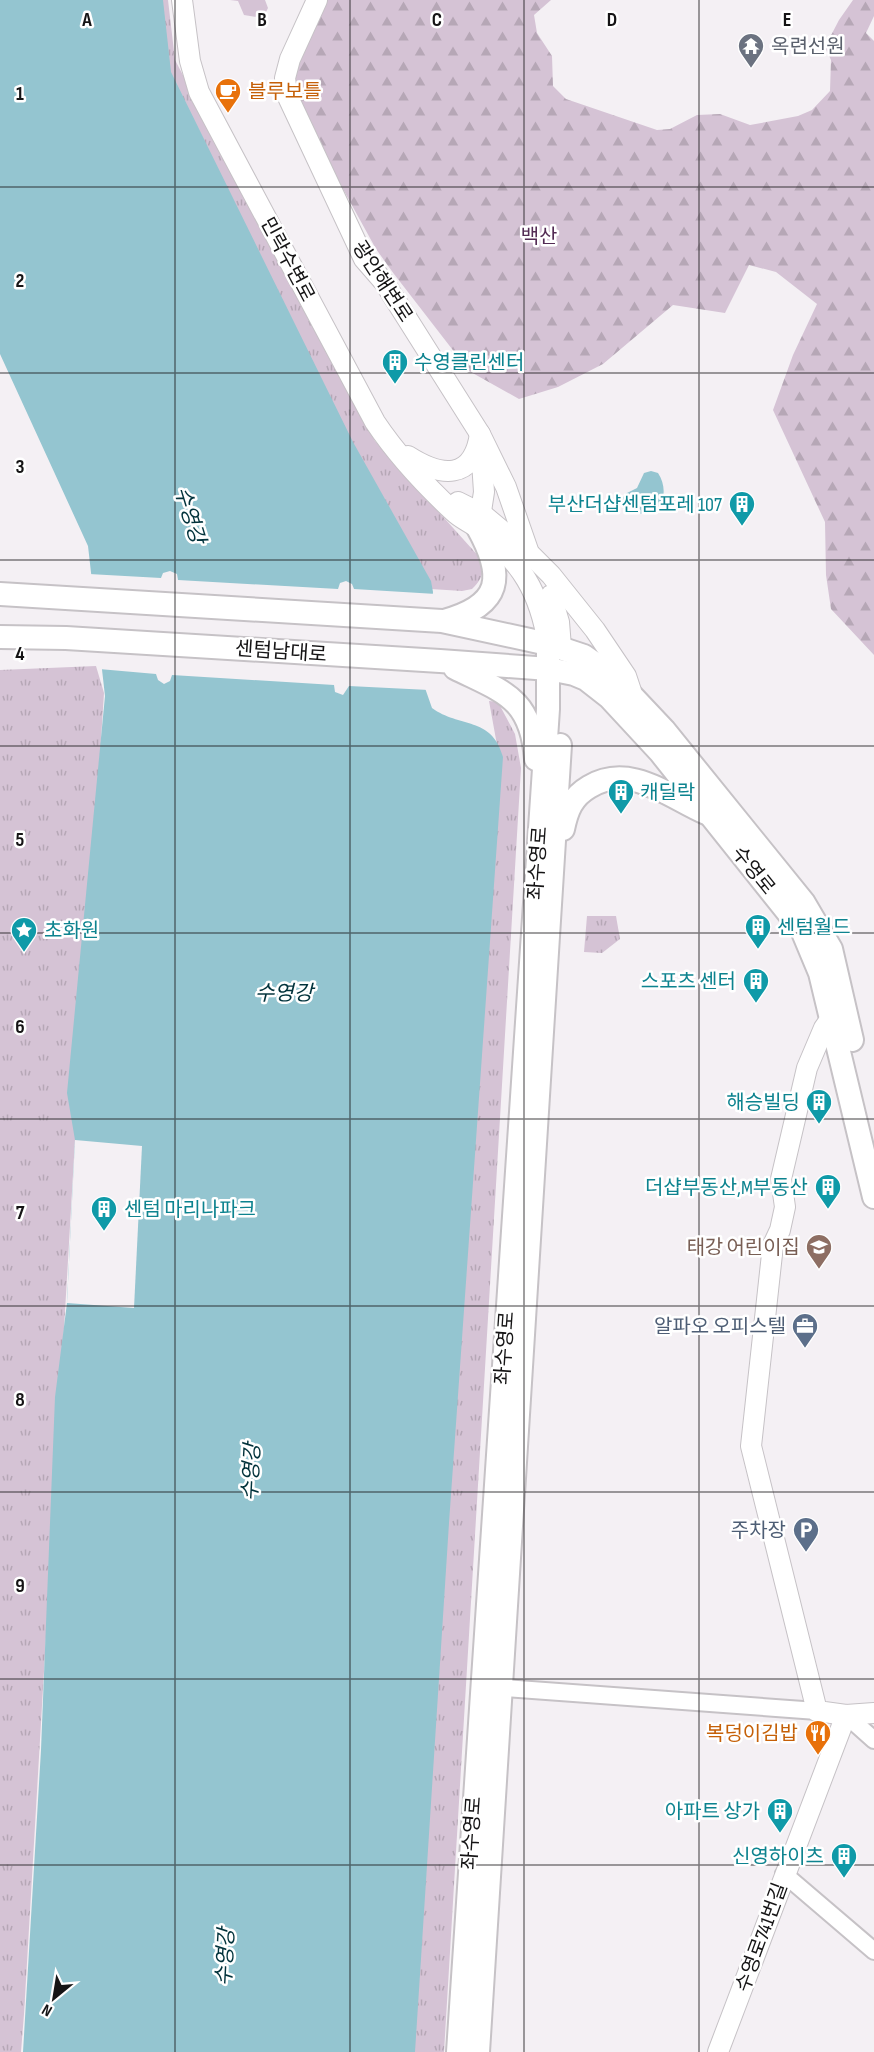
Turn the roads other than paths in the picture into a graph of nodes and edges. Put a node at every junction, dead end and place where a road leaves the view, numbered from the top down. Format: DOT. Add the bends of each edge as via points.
graph roads {
  1 [pos="182,0"];
  2 [pos="317,0"];
  3 [pos="480,434"];
  4 [pos="389,444"];
  5 [pos="480,521"];
  6 [pos="529,553"];
  7 [pos="0,594"];
  8 [pos="442,621"];
  9 [pos="0,637"];
  10 [pos="554,646"];
  11 [pos="440,661"];
  12 [pos="555,670"];
  13 [pos="633,696"];
  14 [pos="541,791"];
  15 [pos="708,813"];
  16 [pos="554,847"];
  17 [pos="838,1009"];
  18 [pos="874,1141"];
  19 [pos="874,1197"];
  20 [pos="492,1687"];
  21 [pos="817,1712"];
  22 [pos="874,1713"];
  23 [pos="846,1714"];
  24 [pos="874,1740"];
  25 [pos="784,1874"];
  26 [pos="874,1951"];
  27 [pos="458,2052"];
  28 [pos="478,2052"];
  29 [pos="718,2052"];
  1 -- 4 [label="street, 민락수변로" via="190,61 199,92"];
  2 -- 3 [label="street, 광안해변로" via="285,78 293,112 364,259 384,282"];
  3 -- 4 [label="street" via="470,464 457,471 428,467"];
  3 -- 5 [label="street, 광안해변로" via="484,492"];
  3 -- 6 [label="street" via="506,487"];
  4 -- 5 [label="street, 민락수변로" via="456,514"];
  5 -- 6 [label="street, 민락수변로"];
  5 -- 8 [label="main road" via="496,571 491,590 466,615"];
  5 -- 10 [label="street, 민락수변로" via="528,580"];
  6 -- 10 [label="street, 민락수변로" via="551,594 559,622"];
  6 -- 13 [label="street" via="595,630 626,676"];
  7 -- 8 [label="main road, 센텀남대로"];
  8 -- 10 [label="main road, 센텀남대로"];
  9 -- 11 [label="main road, 센텀남대로"];
  10 -- 12 [label="main road, 좌수영로"];
  10 -- 13 [label="main road, 수영로" via="584,656"];
  11 -- 12 [label="main road, 센텀남대로"];
  11 -- 14 [label="main road" via="482,679 525,714"];
  12 -- 14 [label="main road, 좌수영로"];
  12 -- 15 [label="main road, 수영로" via="586,679 609,697 660,752"];
  12 -- 16 [label="main road, 좌수영로" via="562,716"];
  13 -- 17 [label="main road, 수영로" via="804,903 831,950"];
  14 -- 20 [label="main road, 좌수영로"];
  15 -- 16 [label="main road" via="628,777 602,779 568,807"];
  15 -- 17 [label="main road, 수영로" via="802,930"];
  16 -- 20 [label="main road, 좌수영로"];
  17 -- 18 [label="main road, 수영로"];
  17 -- 19 [label="main road, 수영로"];
  17 -- 21 [label="street" via="815,1045 807,1068 781,1179 785,1207 773,1245 750,1446"];
  20 -- 21 [label="street"];
  20 -- 27 [label="main road, 좌수영로"];
  20 -- 28 [label="main road, 좌수영로"];
  21 -- 23 [label="street"];
  22 -- 23 [label="street"];
  23 -- 24 [label="street"];
  23 -- 25 [label="street, 수영로741번길"];
  25 -- 26 [label="street"];
  25 -- 29 [label="street, 수영로741번길"];
}
